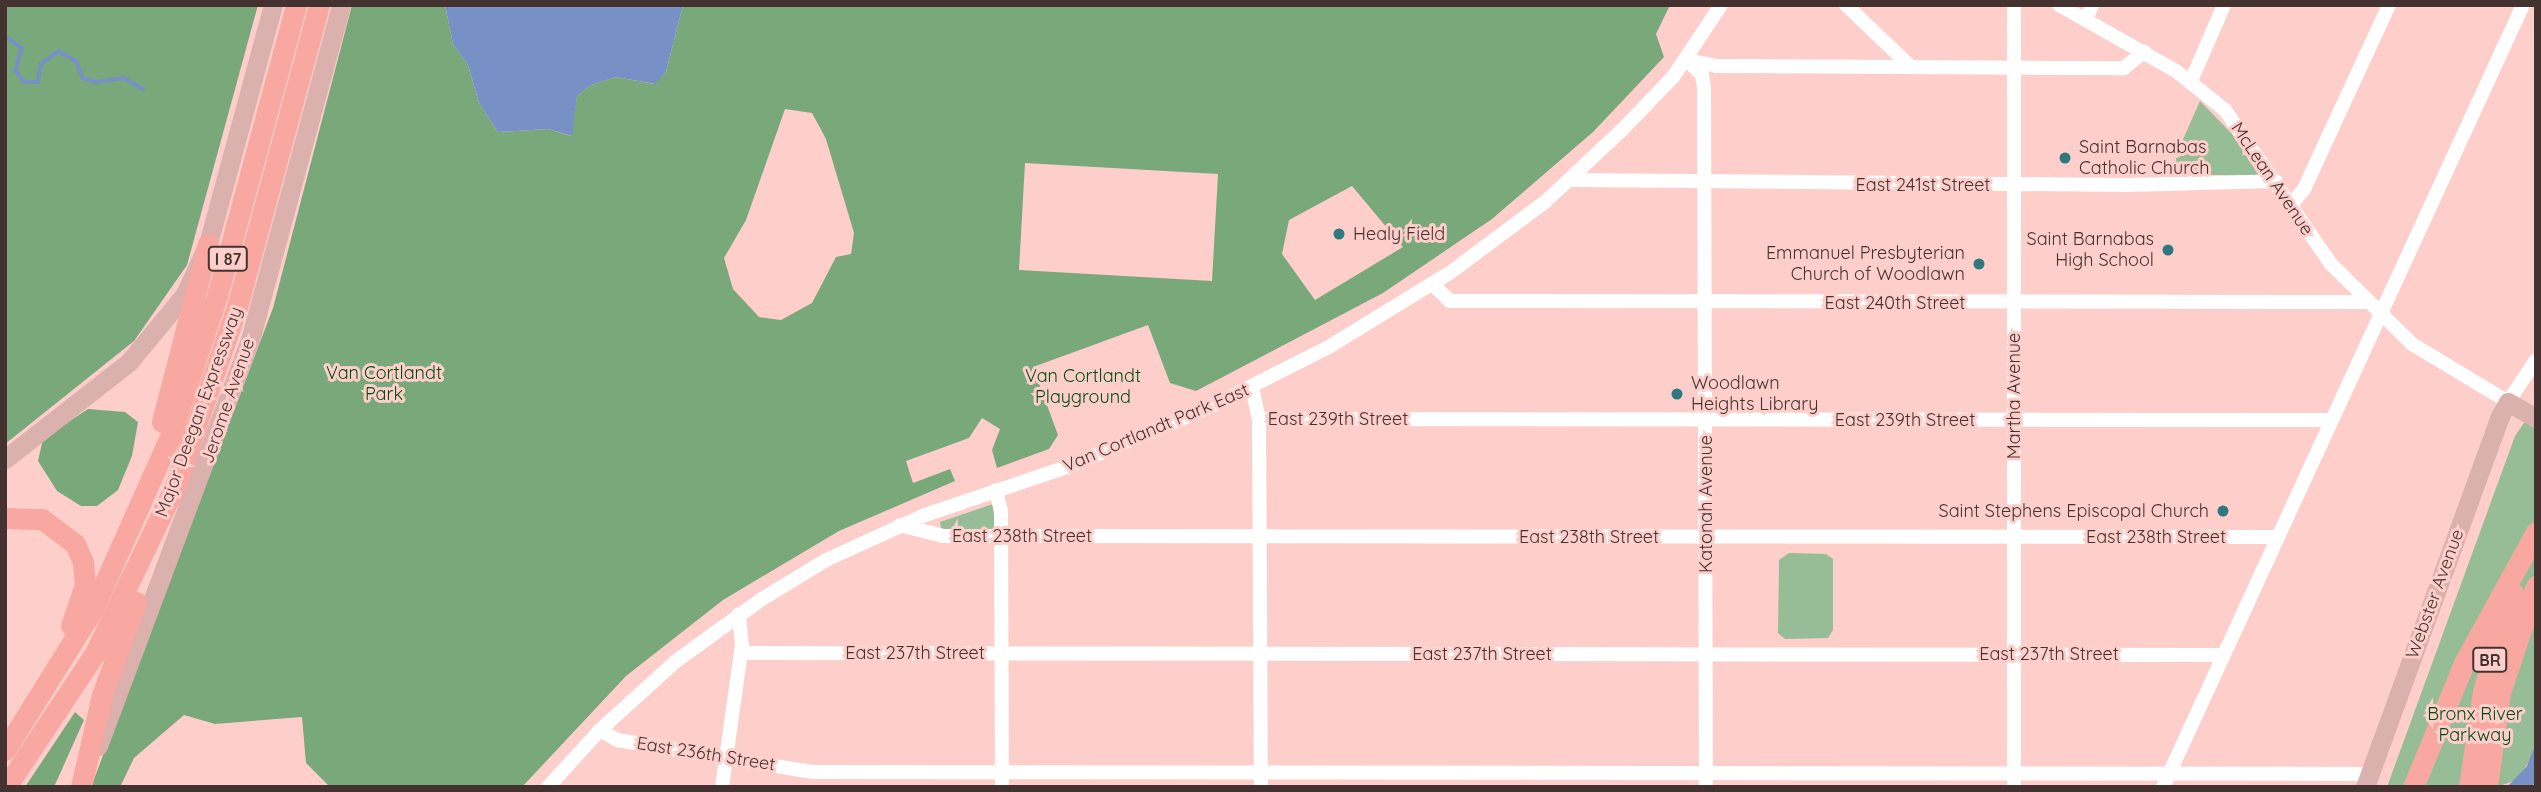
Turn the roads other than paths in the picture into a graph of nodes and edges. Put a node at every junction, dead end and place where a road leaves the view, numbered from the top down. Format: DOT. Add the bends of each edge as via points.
graph roads {
  1 [pos="273,5"];
  2 [pos="296,5"];
  3 [pos="319,5"];
  4 [pos="341,5"];
  5 [pos="1721,5"];
  6 [pos="1846,5"];
  7 [pos="2014,5"];
  8 [pos="2059,5"];
  9 [pos="2092,5"];
  10 [pos="2224,5"];
  11 [pos="2389,5"];
  12 [pos="2523,5"];
  13 [pos="2086,20"];
  14 [pos="2144,52"];
  15 [pos="1687,60"];
  16 [pos="1911,67"];
  17 [pos="2013,69"];
  18 [pos="2192,81"];
  19 [pos="1570,180"];
  20 [pos="2276,181"];
  21 [pos="1704,184"];
  22 [pos="2013,185"];
  23 [pos="2291,205"];
  24 [pos="208,244"];
  25 [pos="1432,284"];
  26 [pos="2014,302"];
  27 [pos="2365,302"];
  28 [pos="1705,303"];
  29 [pos="2380,317"];
  30 [pos="2536,360"];
  31 [pos="1252,387"];
  32 [pos="2508,402"];
  33 [pos="1259,418"];
  34 [pos="2536,418"];
  35 [pos="2014,419"];
  36 [pos="1705,420"];
  37 [pos="2332,420"];
  38 [pos="5,459"];
  39 [pos="176,484"];
  40 [pos="996,490"];
  41 [pos="142,507"];
  42 [pos="5,518"];
  43 [pos="900,525"];
  44 [pos="2536,532"];
  45 [pos="1002,535"];
  46 [pos="1259,536"];
  47 [pos="1706,537"];
  48 [pos="2014,537"];
  49 [pos="2278,537"];
  50 [pos="2536,539"];
  51 [pos="2536,586"];
  52 [pos="739,614"];
  53 [pos="740,653"];
  54 [pos="1002,653"];
  55 [pos="1706,654"];
  56 [pos="2014,654"];
  57 [pos="2224,654"];
  58 [pos="1260,655"];
  59 [pos="37,705"];
  60 [pos="600,730"];
  61 [pos="5,750"];
  62 [pos="726,757"];
  63 [pos="2014,771"];
  64 [pos="2171,771"];
  65 [pos="1706,772"];
  66 [pos="1261,779"];
  67 [pos="1002,780"];
  68 [pos="2367,780"];
  69 [pos="2481,785"];
  70 [pos="6,787"];
  71 [pos="82,787"];
  72 [pos="548,787"];
  73 [pos="722,787"];
  74 [pos="1706,787"];
  75 [pos="2014,787"];
  76 [pos="2163,787"];
  77 [pos="2413,787"];
  1 -- 24 [label="main road"];
  2 -- 41 [label="highway, Major Deegan Expressway / I 87" via="206,331"];
  3 -- 39 [label="highway, Major Deegan Expressway / I 87" via="237,307"];
  4 -- 71 [label="main road, Jerome Avenue" via="242,366"];
  5 -- 15 [label="street, Van Cortlandt Park East"];
  6 -- 16 [label="street"];
  7 -- 17 [label="street, Martha Avenue"];
  8 -- 13 [label="street, McLean Avenue"];
  9 -- 13 [label="street"];
  10 -- 18 [label="street"];
  11 -- 23 [label="street" via="2304,189"];
  12 -- 29 [label="street"];
  13 -- 14 [label="street, McLean Avenue"];
  14 -- 17 [label="street" via="2124,68"];
  14 -- 18 [label="street, McLean Avenue"];
  15 -- 16 [label="street" via="1712,66"];
  15 -- 19 [label="street, Van Cortlandt Park East"];
  15 -- 21 [label="street, Katonah Avenue" via="1704,79"];
  16 -- 17 [label="street"];
  17 -- 22 [label="street, Martha Avenue"];
  18 -- 20 [label="street, McLean Avenue" via="2238,124"];
  19 -- 21 [label="street, East 241st Street"];
  19 -- 25 [label="street, Van Cortlandt Park East"];
  20 -- 22 [label="street, East 241st Street" via="2255,185"];
  20 -- 23 [label="street, McLean Avenue"];
  21 -- 22 [label="street, East 241st Street"];
  21 -- 28 [label="street, Katonah Avenue"];
  22 -- 26 [label="street, Martha Avenue"];
  23 -- 27 [label="street, McLean Avenue" via="2320,250"];
  24 -- 38 [label="main road" via="185,294 151,340"];
  24 -- 41 [label="highway"];
  25 -- 28 [label="street, East 240th Street" via="1450,300"];
  25 -- 31 [label="street, Van Cortlandt Park East"];
  26 -- 27 [label="street, East 240th Street"];
  26 -- 28 [label="street, East 240th Street"];
  26 -- 35 [label="street, Martha Avenue"];
  27 -- 29 [label="street, McLean Avenue"];
  28 -- 36 [label="street, Katonah Avenue"];
  29 -- 32 [label="street, McLean Avenue" via="2426,354"];
  29 -- 37 [label="street"];
  30 -- 32 [label="street"];
  31 -- 33 [label="street, East 239th Street"];
  31 -- 40 [label="street, Van Cortlandt Park East" via="1067,467"];
  32 -- 34 [label="main road"];
  32 -- 68 [label="main road, Webster Avenue"];
  33 -- 36 [label="street, East 239th Street"];
  33 -- 46 [label="street"];
  35 -- 36 [label="street, East 239th Street"];
  35 -- 37 [label="street, East 239th Street"];
  35 -- 48 [label="street, Martha Avenue"];
  36 -- 47 [label="street, Katonah Avenue"];
  37 -- 49 [label="street"];
  39 -- 70 [label="highway, Major Deegan Expressway / I 87" via="101,642"];
  39 -- 71 [label="highway" via="149,573 106,683"];
  40 -- 43 [label="street, Van Cortlandt Park East"];
  40 -- 45 [label="street"];
  41 -- 59 [label="highway, Major Deegan Expressway / I 87" via="93,609"];
  42 -- 59 [label="highway" via="28,516 55,525 71,539 83,562 83,596"];
  43 -- 45 [label="street, East 238th Street" via="937,536"];
  43 -- 52 [label="street, Van Cortlandt Park East" via="826,561"];
  44 -- 77 [label="highway" via="2464,663"];
  45 -- 46 [label="street, East 238th Street"];
  45 -- 54 [label="street"];
  46 -- 47 [label="street, East 238th Street"];
  46 -- 58 [label="street"];
  47 -- 48 [label="street, East 238th Street"];
  47 -- 55 [label="street, Katonah Avenue"];
  48 -- 49 [label="street, East 238th Street"];
  48 -- 56 [label="street, Martha Avenue"];
  49 -- 57 [label="street"];
  50 -- 69 [label="highway, BR" via="2492,654 2475,729"];
  51 -- 69 [label="highway, BR" via="2500,692"];
  52 -- 53 [label="street"];
  52 -- 60 [label="street, Van Cortlandt Park East" via="676,661"];
  53 -- 54 [label="street, East 237th Street"];
  53 -- 62 [label="street"];
  54 -- 58 [label="street, East 237th Street"];
  54 -- 67 [label="street"];
  55 -- 56 [label="street, East 237th Street"];
  55 -- 58 [label="street, East 237th Street"];
  55 -- 65 [label="street, Katonah Avenue"];
  56 -- 57 [label="street, East 237th Street"];
  56 -- 63 [label="street, Martha Avenue"];
  57 -- 64 [label="street"];
  58 -- 66 [label="street"];
  59 -- 61 [label="highway, Major Deegan Expressway / I 87"];
  60 -- 62 [label="street, East 236th Street" via="617,740"];
  60 -- 72 [label="street, Van Cortlandt Park East"];
  62 -- 67 [label="street, East 236th Street" via="812,772"];
  62 -- 73 [label="street"];
  63 -- 64 [label="street, East 236th Street"];
  63 -- 65 [label="street, East 236th Street"];
  63 -- 75 [label="street, Martha Avenue"];
  64 -- 68 [label="street, East 236th Street"];
  64 -- 76 [label="street"];
  65 -- 66 [label="street, East 236th Street"];
  65 -- 74 [label="street, Katonah Avenue"];
  66 -- 67 [label="street, East 236th Street"];
}
